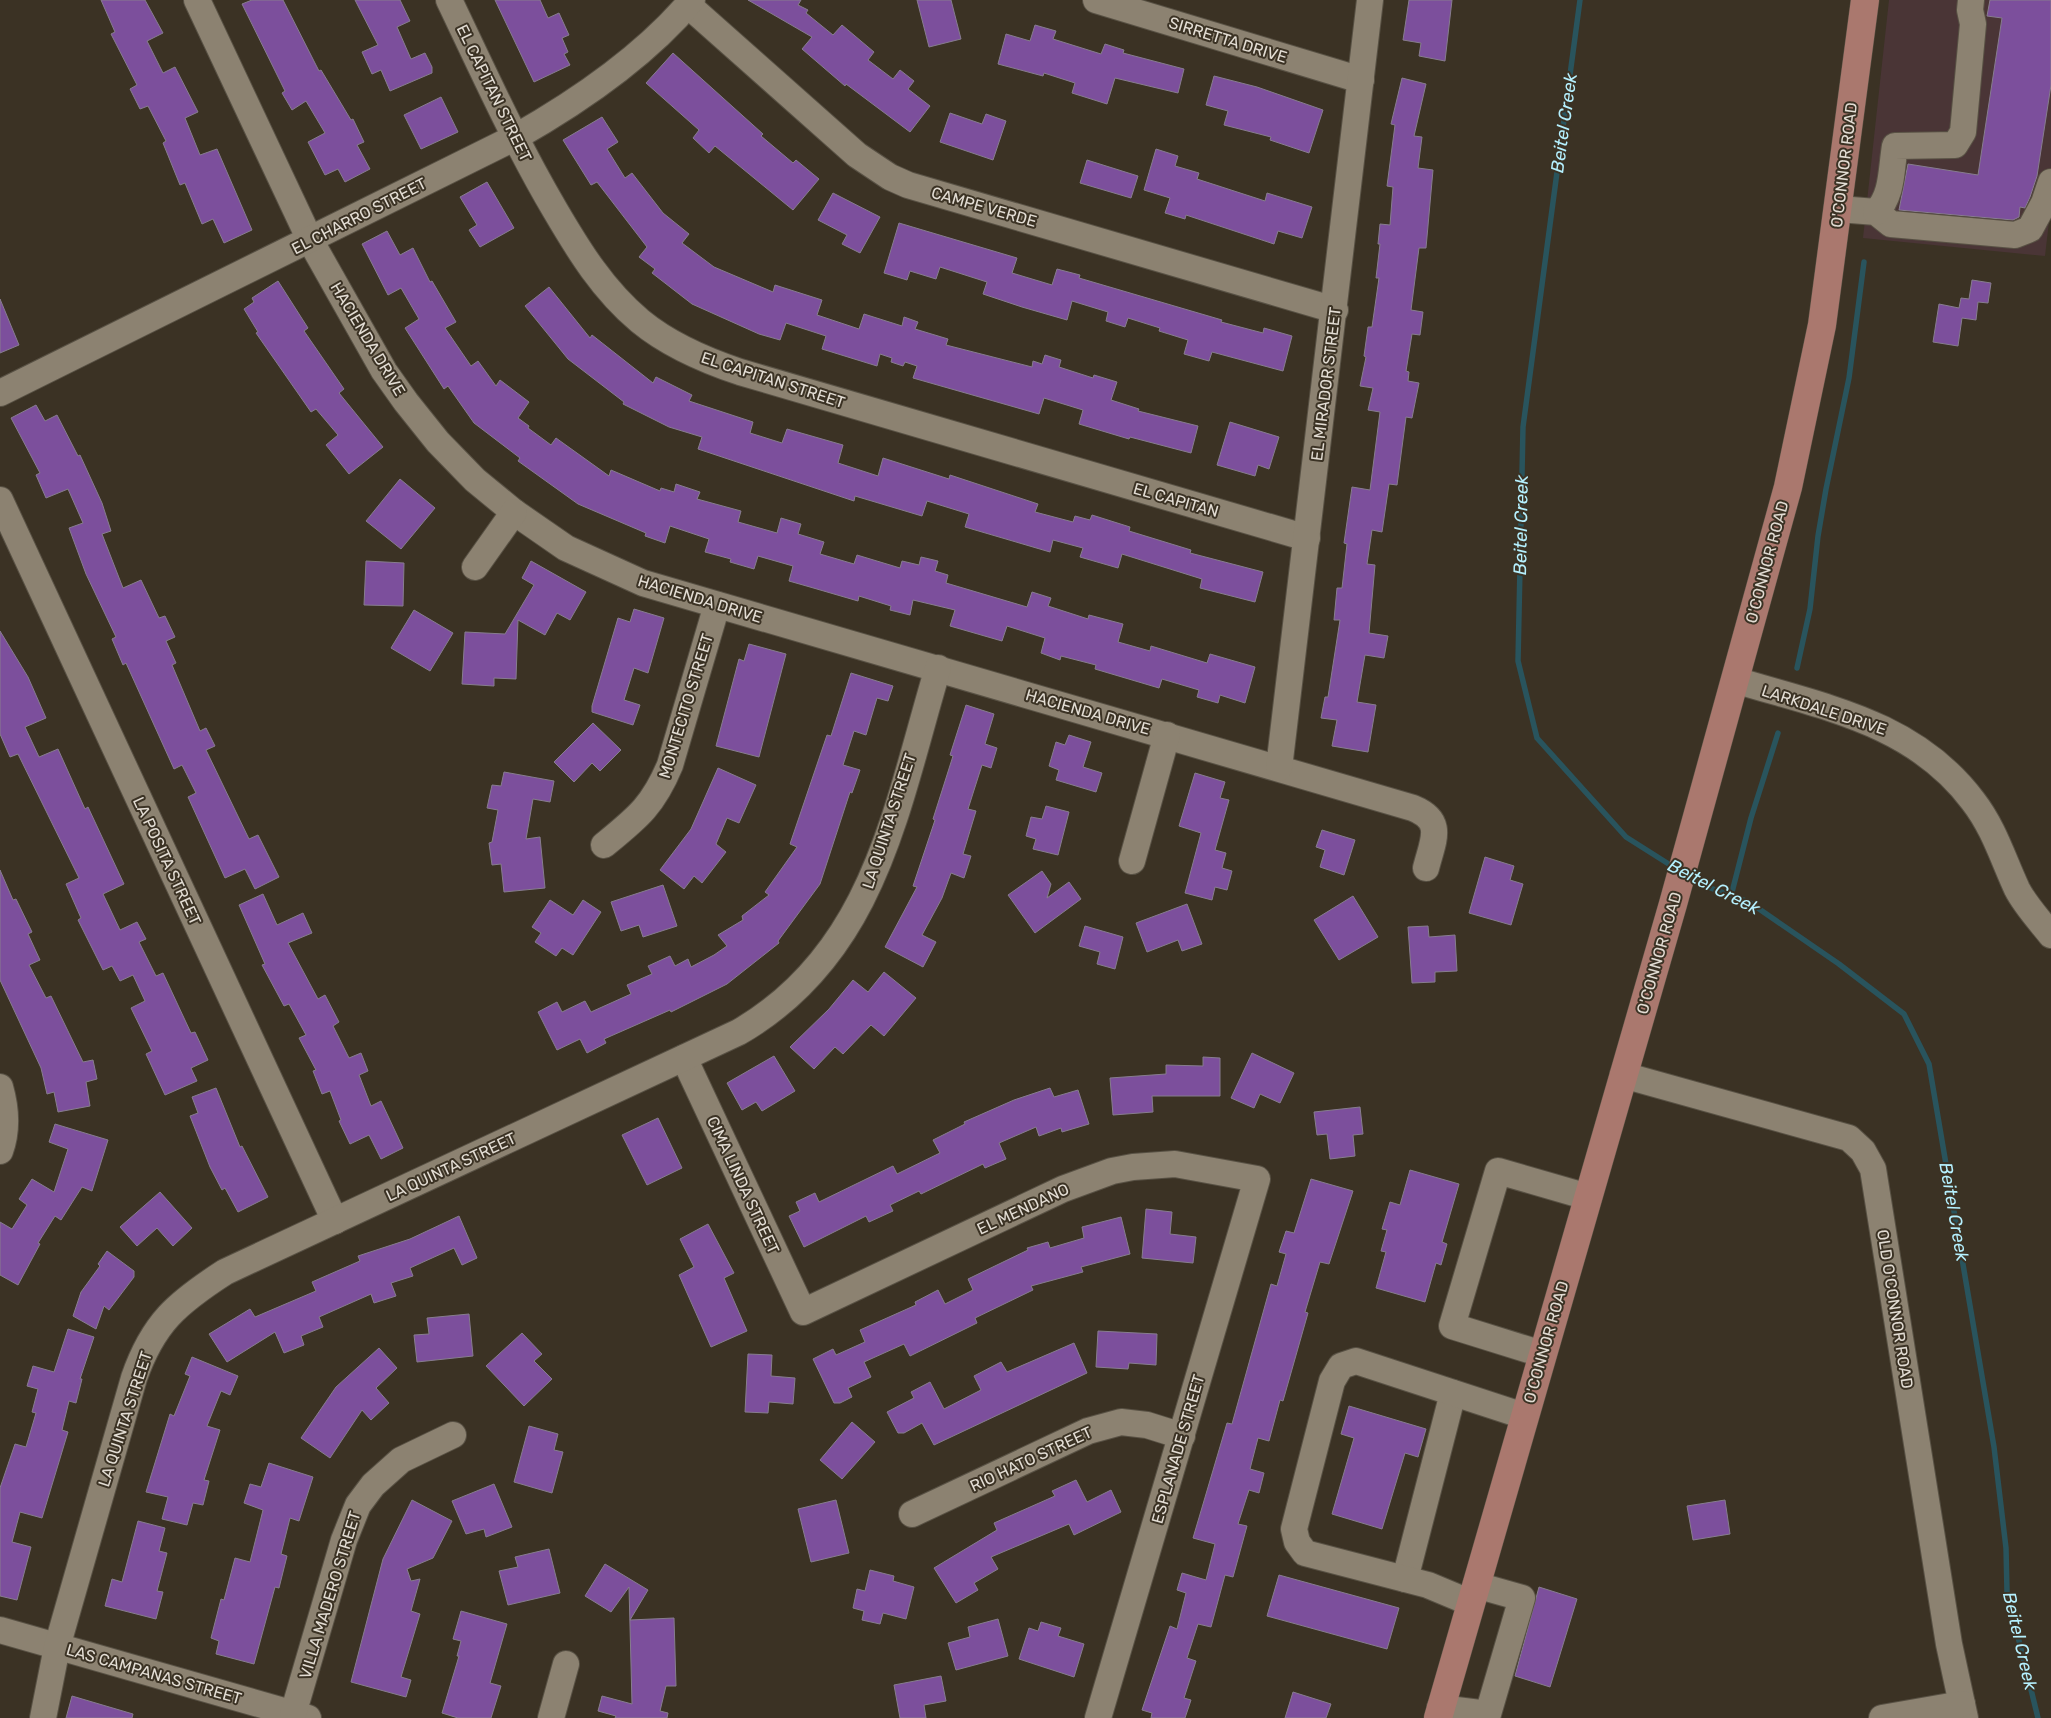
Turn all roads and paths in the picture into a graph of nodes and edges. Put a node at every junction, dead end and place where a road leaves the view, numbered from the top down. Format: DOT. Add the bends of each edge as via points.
graph roads {
  1 [pos="196,0"];
  2 [pos="449,0"];
  3 [pos="1096,0"];
  4 [pos="1370,0"];
  5 [pos="1865,0"];
  6 [pos="1971,0"];
  7 [pos="690,2"];
  8 [pos="1361,80"];
  9 [pos="514,138"];
  10 [pos="2051,182"];
  11 [pos="1839,209"];
  12 [pos="1876,212"];
  13 [pos="310,240"];
  14 [pos="1335,310"];
  15 [pos="0,393"];
  16 [pos="1044,461"];
  17 [pos="0,500"];
  18 [pos="514,512"];
  19 [pos="1307,538"];
  20 [pos="475,567"];
  21 [pos="717,605"];
  22 [pos="938,668"];
  23 [pos="1734,680"];
  24 [pos="1167,735"];
  25 [pos="1279,768"];
  26 [pos="604,844"];
  27 [pos="1132,861"];
  28 [pos="1426,868"];
  29 [pos="2051,935"];
  30 [pos="684,1058"];
  31 [pos="1623,1075"];
  32 [pos="0,1087"];
  33 [pos="0,1150"];
  34 [pos="1257,1179"];
  35 [pos="1588,1197"];
  36 [pos="335,1221"];
  37 [pos="803,1312"];
  38 [pos="1542,1354"];
  39 [pos="1453,1393"];
  40 [pos="1524,1416"];
  41 [pos="453,1436"];
  42 [pos="1182,1436"];
  43 [pos="912,1514"];
  44 [pos="1406,1579"];
  45 [pos="1474,1594"];
  46 [pos="0,1630"];
  47 [pos="57,1647"];
  48 [pos="566,1664"];
  49 [pos="1964,1711"];
  50 [pos="1439,1713"];
  51 [pos="301,1716"];
  52 [pos="43,1718"];
  53 [pos="551,1718"];
  54 [pos="1098,1718"];
  55 [pos="1887,1718"];
  1 -- 13 [label="street, HACIENDA DRIVE"];
  2 -- 9 [label="street, EL CAPITAN STREET"];
  3 -- 8 [label="street, SIRRETTA DRIVE"];
  4 -- 8 [label="street, EL MIRADOR STREET"];
  5 -- 11 [label="main road, O'CONNOR ROAD"];
  6 -- 12 [label="street" via="1973,24 1964,132 1955,145 1894,146 1888,194"];
  7 -- 9 [label="street, EL CHARRO STREET" via="644,47 606,77 554,116"];
  7 -- 14 [label="street, CAMPE VERDE" via="857,155 890,177 918,188"];
  8 -- 14 [label="street, EL MIRADOR STREET"];
  9 -- 13 [label="street, EL CHARRO STREET"];
  9 -- 16 [label="street, EL CAPITAN STREET" via="575,244 601,282 663,338 722,366"];
  10 -- 12 [label="street" via="2030,229 2015,235 1891,224"];
  11 -- 12 [label="street"];
  11 -- 23 [label="main road, O'CONNOR ROAD" via="1822,325 1788,487"];
  13 -- 15 [label="street, EL CHARRO STREET"];
  13 -- 18 [label="street, HACIENDA DRIVE" via="384,371 406,402 438,442"];
  14 -- 19 [label="street, EL MIRADOR STREET"];
  16 -- 19 [label="street, EL CAPITAN"];
  17 -- 36 [label="street, LA POSITA STREET"];
  18 -- 20 [label="street"];
  18 -- 21 [label="street, HACIENDA DRIVE" via="566,548 600,565 643,583"];
  19 -- 25 [label="street, EL MIRADOR STREET"];
  21 -- 22 [label="street, HACIENDA DRIVE"];
  21 -- 26 [label="street, MONTECITO STREET" via="660,789 642,814"];
  22 -- 24 [label="street, HACIENDA DRIVE"];
  22 -- 30 [label="street, LA QUINTA STREET" via="875,874 840,938 800,986 765,1016"];
  23 -- 29 [label="street, LARKDALE DRIVE" via="1868,720 1901,736 1944,768 1978,808 1992,831 2018,891"];
  23 -- 31 [label="main road, O'CONNOR ROAD"];
  24 -- 25 [label="street, HACIENDA DRIVE"];
  24 -- 27 [label="street"];
  25 -- 28 [label="street, HACIENDA DRIVE" via="1426,814 1434,823"];
  30 -- 36 [label="street, LA QUINTA STREET"];
  30 -- 37 [label="street, CIMA LINDA STREET"];
  31 -- 35 [label="main road, O'CONNOR ROAD"];
  31 -- 49 [label="street, OLD O'CONNOR ROAD" via="1849,1138 1863,1151 1873,1169 1948,1634"];
  32 -- 33 [label="street" via="6,1114"];
  34 -- 37 [label="street, EL MENDANO" via="1175,1164 1112,1171 1063,1189"];
  34 -- 42 [label="street, ESPLANADE STREET"];
  35 -- 38 [label="main road, O'CONNOR ROAD"];
  35 -- 38 [label="street" via="1498,1171 1475,1246 1452,1326"];
  36 -- 47 [label="street, LA QUINTA STREET" via="225,1272 187,1297 156,1331 134,1378"];
  38 -- 40 [label="main road, O'CONNOR ROAD"];
  39 -- 40 [label="street"];
  39 -- 44 [label="street"];
  39 -- 44 [label="street" via="1356,1361 1341,1366 1332,1380 1309,1467 1294,1528 1297,1542 1305,1553"];
  40 -- 45 [label="main road, O'CONNOR ROAD"];
  41 -- 51 [label="street, VILLA MADERO STREET" via="401,1460 373,1485 358,1505 344,1540"];
  42 -- 43 [label="street, RIO HATO STREET" via="1121,1422 1088,1431"];
  42 -- 54 [label="street, ESPLANADE STREET"];
  44 -- 45 [label="street"];
  45 -- 50 [label="main road, O'CONNOR ROAD"];
  45 -- 50 [label="street" via="1522,1598 1488,1714"];
  46 -- 47 [label="street, LAS CAMPANAS STREET"];
  47 -- 51 [label="street, LAS CAMPANAS STREET"];
  47 -- 52 [label="street, LA QUINTA STREET"];
  48 -- 53 [label="street"];
  49 -- 55 [label="street"];
}
